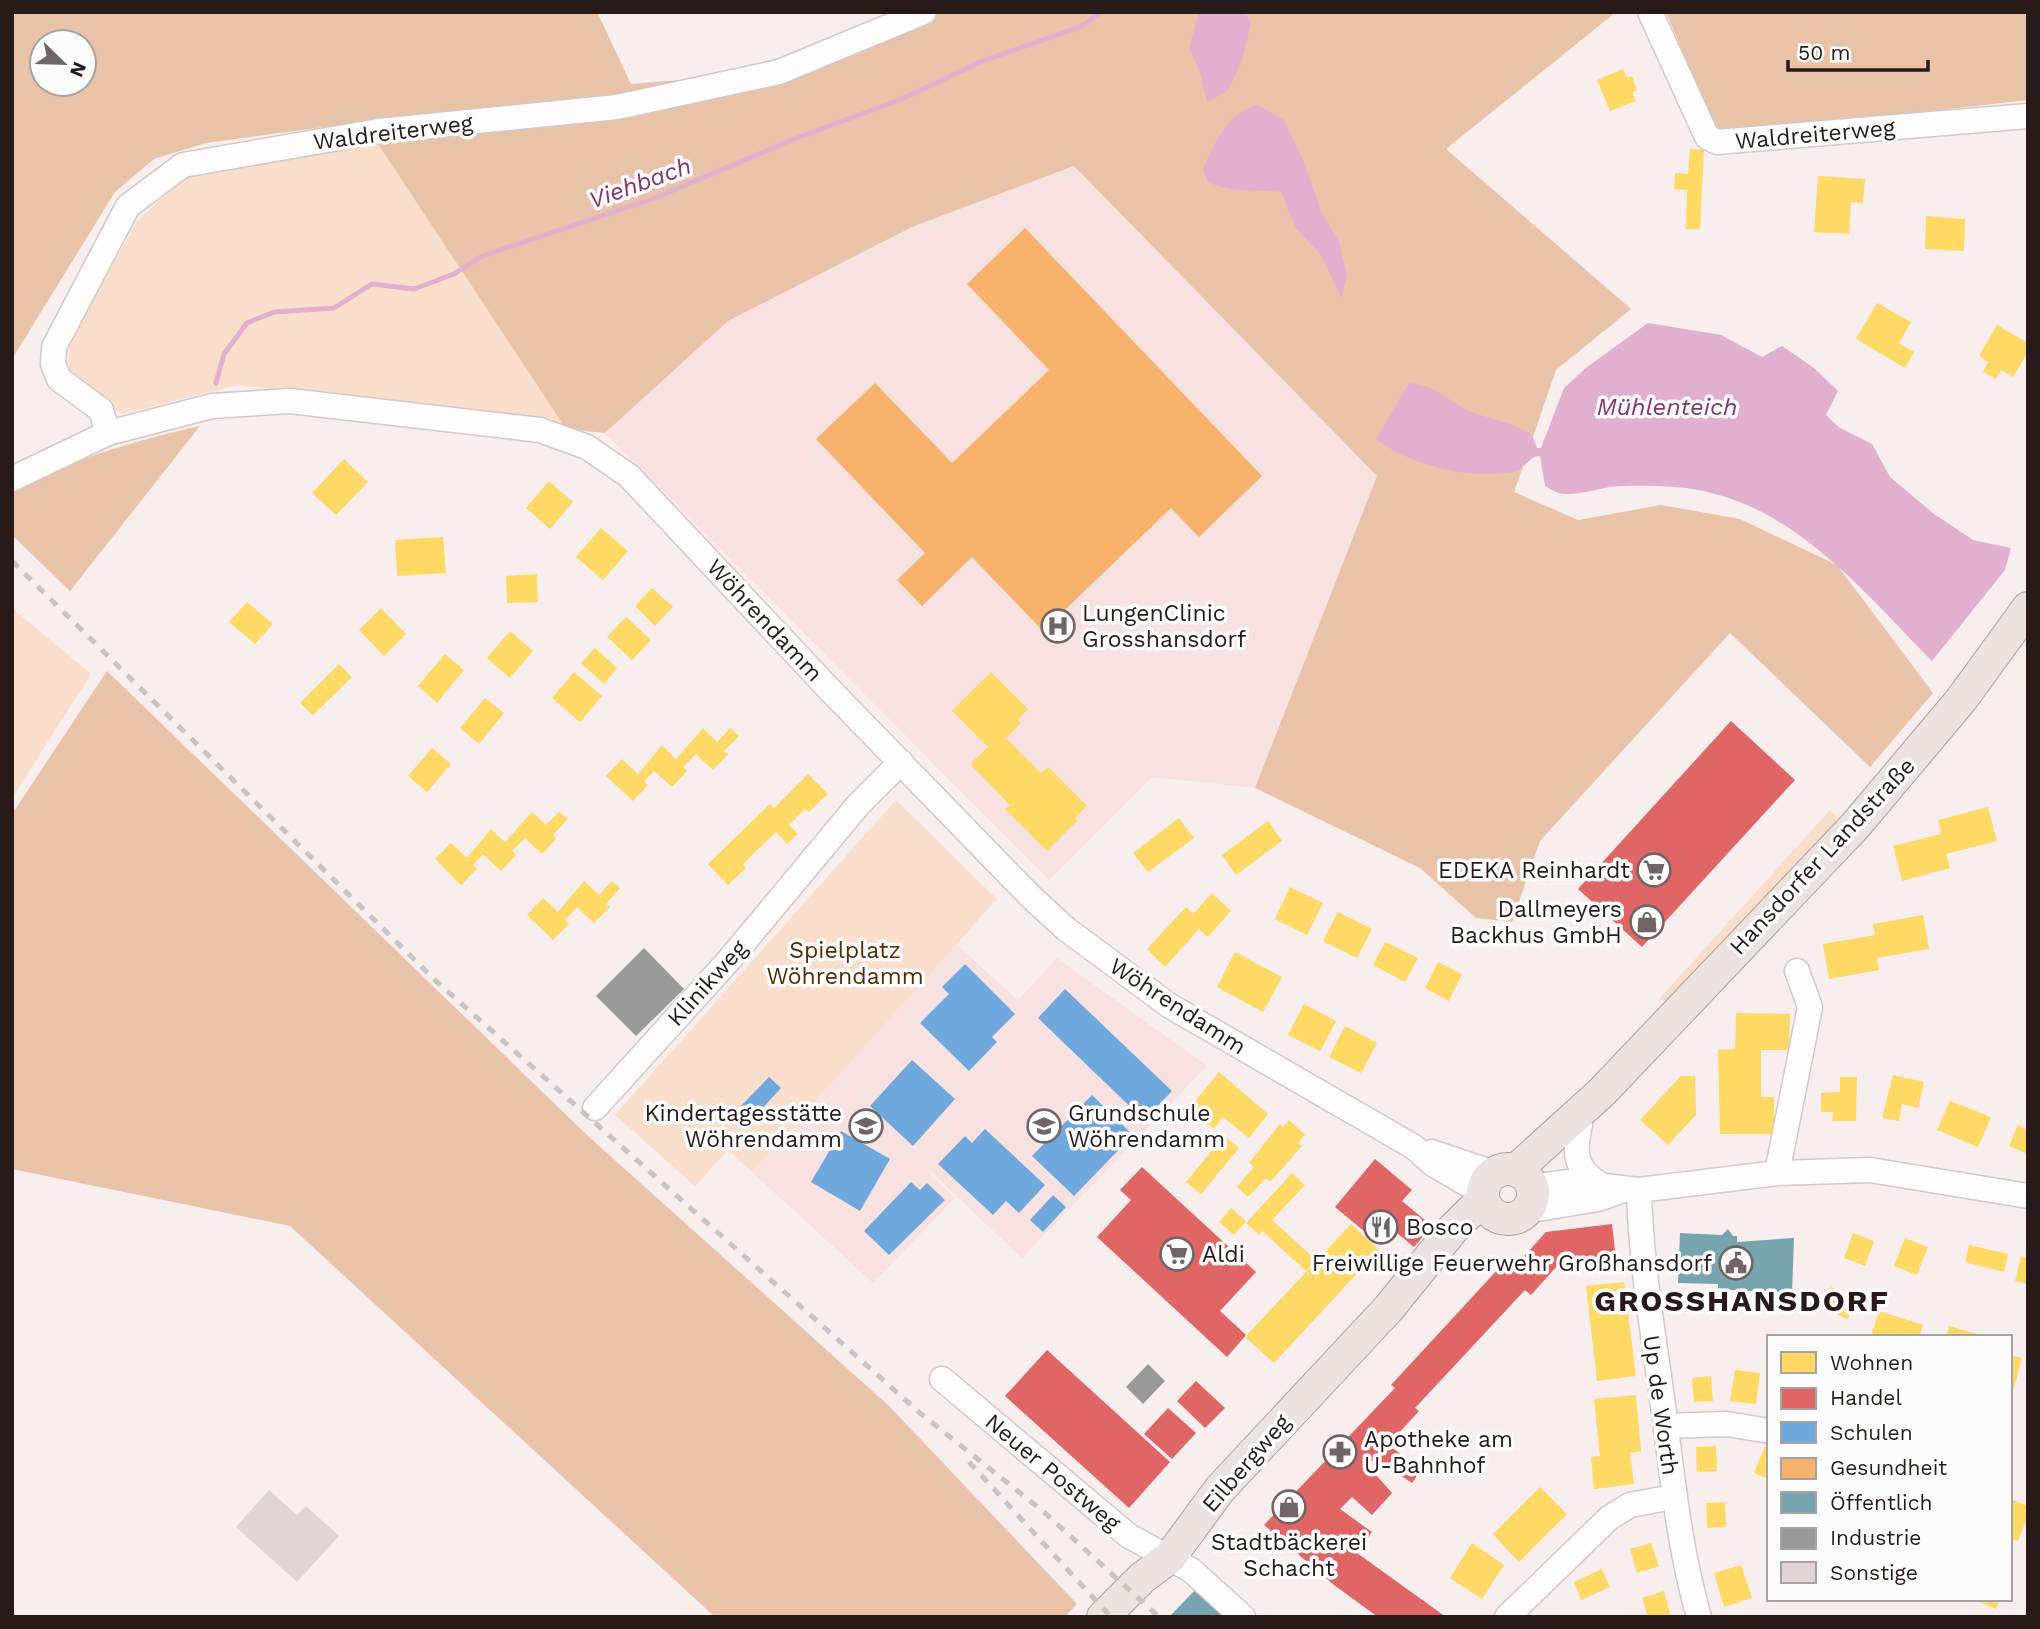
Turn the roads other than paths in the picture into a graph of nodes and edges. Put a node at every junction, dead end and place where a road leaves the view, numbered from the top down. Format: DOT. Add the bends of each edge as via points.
graph roads {
  1 [pos="924,12"];
  2 [pos="1643,12"];
  3 [pos="1650,12"];
  4 [pos="1662,43"];
  5 [pos="2028,116"];
  6 [pos="107,433"];
  7 [pos="12,479"];
  8 [pos="2028,608"];
  9 [pos="901,762"];
  10 [pos="1797,971"];
  11 [pos="1602,1092"];
  12 [pos="595,1108"];
  13 [pos="1580,1125"];
  14 [pos="1776,1173"];
  15 [pos="1598,1183"];
  16 [pos="1630,1190"];
  17 [pos="1508,1192"];
  18 [pos="2028,1196"];
  19 [pos="942,1379"];
  20 [pos="1666,1426"];
  21 [pos="1767,1431"];
  22 [pos="1673,1497"];
  23 [pos="1170,1557"];
  24 [pos="1103,1617"];
  25 [pos="1244,1617"];
  26 [pos="1507,1617"];
  27 [pos="1699,1617"];
  1 -- 6 [label="street, Waldreiterweg" via="779,72 617,107 379,131 184,165 128,206 54,347 53,364 59,379 101,410"];
  2 -- 4 [label="street, Waldreiterweg"];
  3 -- 4 [label="street, Waldreiterweg"];
  4 -- 5 [label="street, Waldreiterweg" via="1707,137 1717,142"];
  6 -- 7 [label="street, Wöhrendamm"];
  6 -- 9 [label="street, Wöhrendamm" via="212,406 290,401 540,430 587,447 629,476"];
  8 -- 11 [label="main road, Hansdorfer Landstraße" via="1961,700 1855,826"];
  9 -- 12 [label="street, Klinikweg" via="859,804 730,959"];
  9 -- 17 [label="street, Wöhrendamm" via="1030,896 1098,954 1170,1006 1414,1147"];
  10 -- 14 [label="street" via="1810,1007"];
  11 -- 13 [label="main road, Hansdorfer Landstraße"];
  11 -- 17 [label="main road, Hansdorfer Landstraße"];
  13 -- 15 [label="street" via="1575,1155 1584,1175"];
  13 -- 17 [label="main road, Hansdorfer Landstraße"];
  14 -- 16 [label="street, Wöhrendamm"];
  14 -- 18 [label="street, Wöhrendamm" via="1870,1170"];
  15 -- 16 [label="street, Wöhrendamm"];
  15 -- 17 [label="street, Wöhrendamm"];
  16 -- 17 [label="street, Wöhrendamm" via="1598,1199"];
  16 -- 20 [label="street, Up de Worth"];
  17 -- 23 [label="main road, Eilbergweg" via="1452,1230 1389,1308 1220,1489"];
  19 -- 23 [label="street, Neuer Postweg" via="1129,1536"];
  20 -- 21 [label="street" via="1727,1424"];
  20 -- 22 [label="street, Up de Worth"];
  22 -- 26 [label="street" via="1630,1505 1609,1518"];
  22 -- 27 [label="street, Up de Worth"];
  23 -- 24 [label="main road, Eilbergweg"];
  23 -- 25 [label="street, Neuer Postweg" via="1208,1583"];
}
